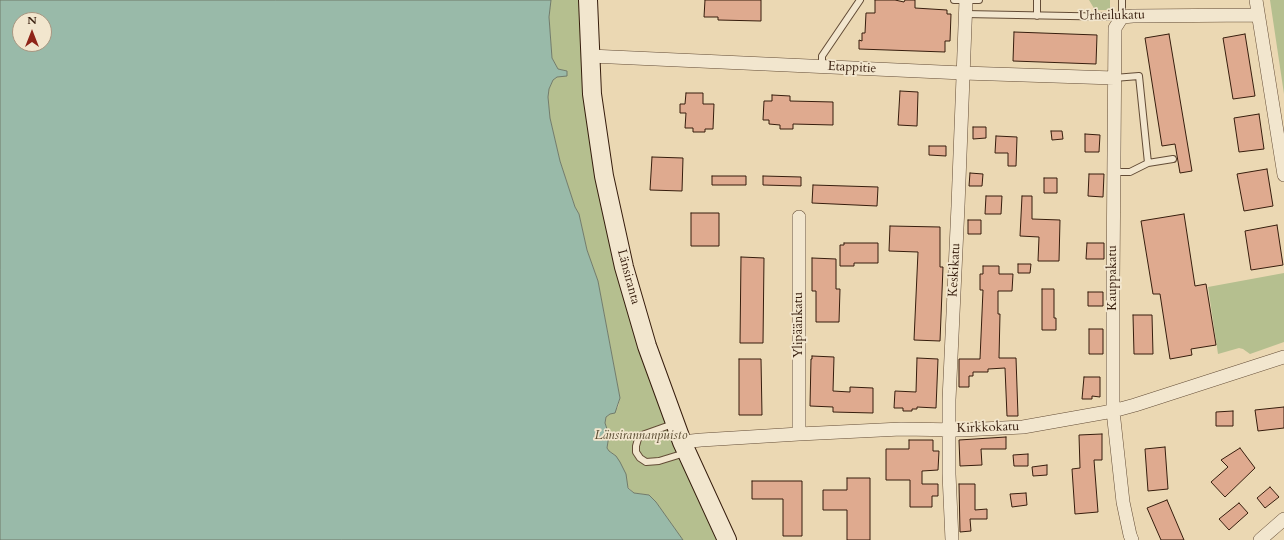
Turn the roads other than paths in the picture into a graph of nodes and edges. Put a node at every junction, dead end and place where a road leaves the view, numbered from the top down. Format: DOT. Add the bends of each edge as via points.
graph roads {
  1 [pos="588,0"];
  2 [pos="860,0"];
  3 [pos="954,0"];
  4 [pos="966,0"];
  5 [pos="979,0"];
  6 [pos="1037,0"];
  7 [pos="1122,0"];
  8 [pos="1256,0"];
  9 [pos="965,14"];
  10 [pos="1258,15"];
  11 [pos="1037,16"];
  12 [pos="1122,17"];
  13 [pos="590,56"];
  14 [pos="822,66"];
  15 [pos="963,73"];
  16 [pos="1114,78"];
  17 [pos="1279,106"];
  18 [pos="1173,159"];
  19 [pos="1148,163"];
  20 [pos="1113,172"];
  21 [pos="1284,176"];
  22 [pos="799,217"];
  23 [pos="1284,357"];
  24 [pos="1114,411"];
  25 [pos="675,424"];
  26 [pos="949,430"];
  27 [pos="799,434"];
  28 [pos="684,448"];
  29 [pos="1284,519"];
  30 [pos="727,540"];
  31 [pos="952,540"];
  32 [pos="1132,540"];
  33 [pos="1260,540"];
  1 -- 13 [label="street, Länsiranta"];
  2 -- 14 [label="lane" via="822,56"];
  3 -- 4 [label="lane"];
  4 -- 5 [label="lane"];
  4 -- 9 [label="street, Keskikatu"];
  6 -- 11 [label="lane"];
  7 -- 12 [label="lane"];
  8 -- 10 [label="street"];
  9 -- 11 [label="lane, Urheilukatu"];
  9 -- 15 [label="street, Keskikatu"];
  10 -- 12 [label="street, Urheilukatu"];
  10 -- 17 [label="street"];
  11 -- 12 [label="lane, Urheilukatu"];
  12 -- 16 [label="street, Kauppakatu" via="1115,28"];
  13 -- 14 [label="street, Etappitie"];
  13 -- 25 [label="street, Länsiranta" via="592,94 604,176 624,267 647,346"];
  14 -- 15 [label="street, Etappitie"];
  15 -- 16 [label="street, Etappitie"];
  15 -- 26 [label="street, Keskikatu"];
  16 -- 19 [label="lane" via="1139,76"];
  16 -- 20 [label="street, Kauppakatu"];
  17 -- 21 [label="street"];
  18 -- 19 [label="lane"];
  19 -- 20 [label="lane" via="1130,172"];
  20 -- 24 [label="street, Kauppakatu"];
  22 -- 27 [label="street, Ylipäänkatu"];
  23 -- 24 [label="street, Kirkkokatu"];
  24 -- 26 [label="street, Kirkkokatu" via="1023,427"];
  24 -- 32 [label="street, Kauppakatu" via="1123,502"];
  25 -- 28 [label="street, Länsiranta"];
  25 -- 28 [label="lane" via="642,435 638,439 636,452 646,462 660,461"];
  26 -- 27 [label="street, Kirkkokatu"];
  26 -- 31 [label="street, Keskikatu"];
  27 -- 28 [label="street, Kirkkokatu"];
  28 -- 30 [label="street, Länsiranta"];
  29 -- 33 [label="street"];
}
